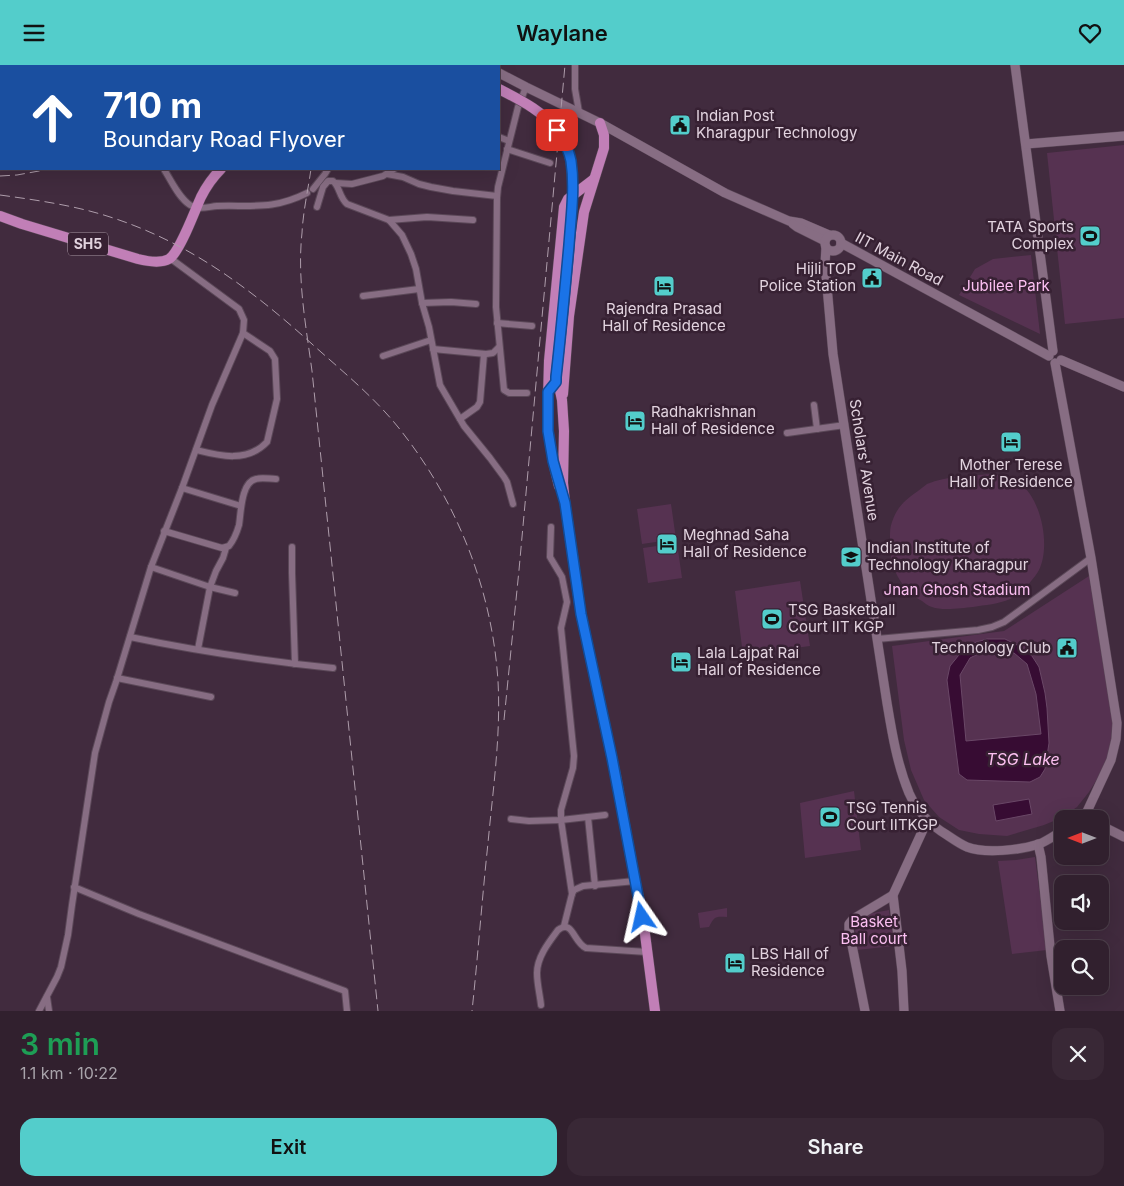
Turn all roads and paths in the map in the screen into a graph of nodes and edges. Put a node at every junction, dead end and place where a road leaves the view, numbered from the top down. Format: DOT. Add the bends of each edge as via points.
graph roads {
  1 [pos="575,65"];
  2 [pos="1015,65"];
  3 [pos="500,74"];
  4 [pos="526,87"];
  5 [pos="500,90"];
  6 [pos="579,112"];
  7 [pos="600,123"];
  8 [pos="1124,136"];
  9 [pos="500,137"];
  10 [pos="509,141"];
  11 [pos="1026,145"];
  12 [pos="500,149"];
  13 [pos="507,150"];
  14 [pos="550,163"];
  15 [pos="221,170"];
  16 [pos="327,170"];
  17 [pos="393,170"];
  18 [pos="165,171"];
  19 [pos="387,174"];
  20 [pos="594,179"];
  21 [pos="336,183"];
  22 [pos="497,196"];
  23 [pos="317,207"];
  24 [pos="197,208"];
  25 [pos="0,216"];
  26 [pos="389,220"];
  27 [pos="473,220"];
  28 [pos="827,241"];
  29 [pos="841,243"];
  30 [pos="170,258"];
  31 [pos="419,289"];
  32 [pos="363,296"];
  33 [pos="422,303"];
  34 [pos="476,304"];
  35 [pos="497,323"];
  36 [pos="532,326"];
  37 [pos="243,333"];
  38 [pos="431,340"];
  39 [pos="500,347"];
  40 [pos="433,349"];
  41 [pos="484,354"];
  42 [pos="383,356"];
  43 [pos="1054,357"];
  44 [pos="556,380"];
  45 [pos="1124,387"];
  46 [pos="548,392"];
  47 [pos="527,393"];
  48 [pos="562,400"];
  49 [pos="814,405"];
  50 [pos="460,419"];
  51 [pos="845,425"];
  52 [pos="817,429"];
  53 [pos="548,431"];
  54 [pos="564,431"];
  55 [pos="787,433"];
  56 [pos="196,450"];
  57 [pos="276,479"];
  58 [pos="182,488"];
  59 [pos="565,503"];
  60 [pos="513,504"];
  61 [pos="241,506"];
  62 [pos="551,527"];
  63 [pos="164,531"];
  64 [pos="226,547"];
  65 [pos="292,547"];
  66 [pos="1091,558"];
  67 [pos="151,567"];
  68 [pos="210,587"];
  69 [pos="234,593"];
  70 [pos="130,637"];
  71 [pos="877,639"];
  72 [pos="198,649"];
  73 [pos="295,664"];
  74 [pos="333,667"];
  75 [pos="117,678"];
  76 [pos="211,697"];
  77 [pos="1088,810"];
  78 [pos="605,815"];
  79 [pos="588,817"];
  80 [pos="511,819"];
  81 [pos="561,820"];
  82 [pos="927,821"];
  83 [pos="1109,830"];
  84 [pos="1054,835"];
  85 [pos="1124,837"];
  86 [pos="1038,844"];
  87 [pos="635,881"];
  88 [pos="595,886"];
  89 [pos="74,887"];
  90 [pos="572,894"];
  91 [pos="893,895"];
  92 [pos="564,926"];
  93 [pos="647,952"];
  94 [pos="47,997"];
  95 [pos="542,1005"];
  96 [pos="39,1011"];
  97 [pos="49,1011"];
  98 [pos="347,1011"];
  99 [pos="655,1011"];
  100 [pos="865,1011"];
  101 [pos="904,1011"];
  102 [pos="1060,1011"];
  1 -- 6 [label="street"];
  2 -- 11 [label="street"];
  3 -- 4 [label="street"];
  4 -- 6 [label="street"];
  4 -- 10 [label="street"];
  5 -- 44 [label="main road, bridge" via="545,117 565,143 570,159 572,208"];
  6 -- 7 [label="street"];
  7 -- 20 [label="main road" via="604,148"];
  7 -- 28 [label="street" via="725,193"];
  8 -- 11 [label="street"];
  9 -- 10 [label="street"];
  10 -- 13 [label="street"];
  11 -- 43 [label="street"];
  12 -- 13 [label="street"];
  13 -- 14 [label="street"];
  13 -- 22 [label="street"];
  15 -- 24 [label="main road" via="208,184"];
  16 -- 24 [label="street" via="310,191 286,202"];
  17 -- 19 [label="street"];
  18 -- 24 [label="street" via="186,201"];
  19 -- 21 [label="street" via="350,184"];
  19 -- 22 [label="street" via="430,187"];
  20 -- 46 [label="main road" via="568,199 564,207"];
  20 -- 48 [label="main road" via="584,212 568,316"];
  21 -- 23 [label="street" via="331,180 326,183"];
  21 -- 26 [label="street" via="347,203"];
  22 -- 35 [label="street"];
  24 -- 30 [label="main road"];
  25 -- 30 [label="main road, SH5" via="144,260"];
  26 -- 27 [label="street" via="427,217"];
  26 -- 31 [label="street" via="402,235 411,255"];
  28 -- 29 [label="street" via="834,235"];
  28 -- 29 [label="street" via="830,251 835,251"];
  28 -- 51 [label="street, Scholars' Avenue" via="825,258 833,354"];
  29 -- 43 [label="street, IIT Main Road"];
  30 -- 37 [label="street" via="238,309 244,320"];
  31 -- 32 [label="street"];
  31 -- 33 [label="street"];
  33 -- 34 [label="street"];
  33 -- 38 [label="street"];
  35 -- 36 [label="street"];
  35 -- 39 [label="street"];
  37 -- 56 [label="street"];
  37 -- 56 [label="street" via="270,351 276,359 277,399 269,436 262,447 242,456"];
  38 -- 40 [label="street"];
  38 -- 42 [label="street"];
  39 -- 41 [label="street" via="493,353"];
  39 -- 47 [label="street" via="504,390"];
  40 -- 41 [label="street"];
  40 -- 50 [label="street" via="438,382"];
  41 -- 50 [label="street" via="480,402"];
  43 -- 45 [label="street, IIT Main Road"];
  43 -- 66 [label="street"];
  44 -- 46 [label="main road"];
  44 -- 48 [label="main road"];
  46 -- 53 [label="main road"];
  48 -- 54 [label="main road"];
  49 -- 52 [label="street"];
  50 -- 60 [label="street" via="504,477"];
  51 -- 52 [label="street"];
  51 -- 71 [label="street, Scholars' Avenue"];
  52 -- 55 [label="street"];
  53 -- 54 [label="main road"];
  53 -- 59 [label="main road"];
  54 -- 59 [label="main road"];
  56 -- 58 [label="street"];
  57 -- 61 [label="street" via="254,479"];
  58 -- 61 [label="street"];
  58 -- 63 [label="street"];
  59 -- 87 [label="main road" via="581,614"];
  61 -- 64 [label="street" via="238,528"];
  62 -- 81 [label="street" via="550,557 562,577 566,596 561,628 574,756"];
  63 -- 64 [label="street"];
  63 -- 67 [label="street"];
  64 -- 68 [label="street"];
  65 -- 73 [label="street"];
  66 -- 71 [label="street" via="1004,622 992,627"];
  66 -- 77 [label="street" via="1117,723 1111,760"];
  67 -- 68 [label="street"];
  67 -- 70 [label="street"];
  68 -- 69 [label="street"];
  68 -- 72 [label="street"];
  70 -- 72 [label="street"];
  70 -- 75 [label="street"];
  71 -- 82 [label="street, Scholars' Avenue" via="900,767 910,793"];
  72 -- 73 [label="street"];
  73 -- 74 [label="street"];
  75 -- 76 [label="street"];
  75 -- 89 [label="street" via="95,753"];
  78 -- 79 [label="street"];
  79 -- 81 [label="street"];
  79 -- 88 [label="street"];
  80 -- 81 [label="street"];
  81 -- 90 [label="street"];
  82 -- 86 [label="street, Scholars' Avenue" via="966,847 987,851"];
  82 -- 91 [label="street"];
  83 -- 85 [label="street"];
  84 -- 86 [label="street, Scholars' Avenue"];
  86 -- 102 [label="street"];
  87 -- 88 [label="street"];
  87 -- 93 [label="main road"];
  88 -- 90 [label="street" via="578,887"];
  89 -- 94 [label="street" via="61,967"];
  89 -- 98 [label="street" via="345,991"];
  90 -- 92 [label="street"];
  91 -- 100 [label="street" via="849,924"];
  91 -- 101 [label="street"];
  92 -- 93 [label="street" via="571,929 581,946 586,948"];
  92 -- 95 [label="street" via="558,929 539,961 537,974"];
  93 -- 99 [label="main road"];
  94 -- 96 [label="street"];
  94 -- 97 [label="street"];
}
